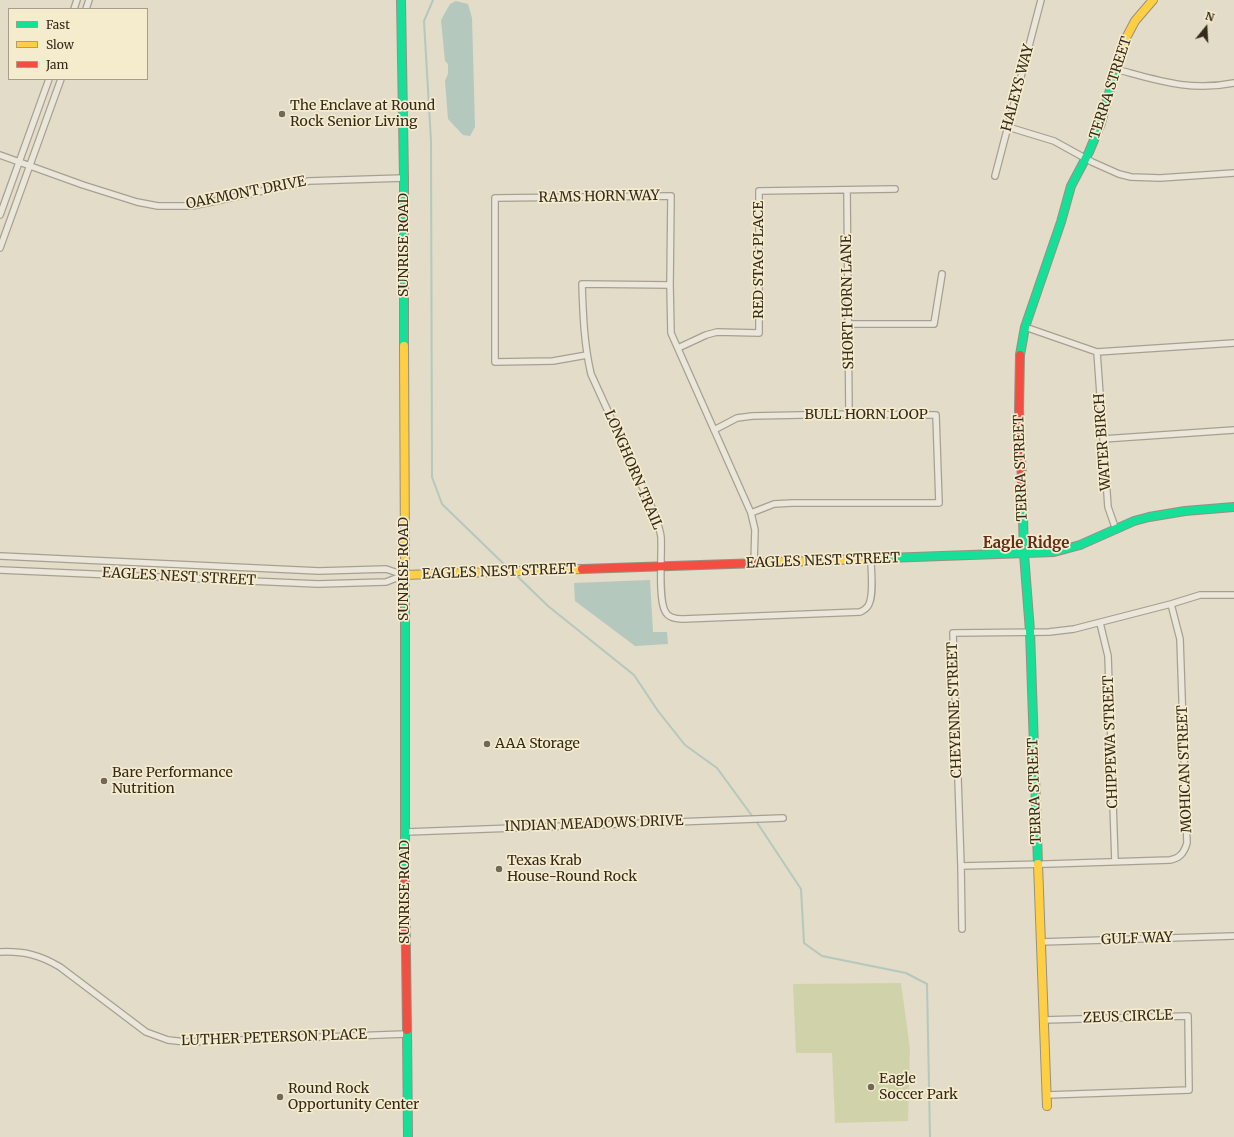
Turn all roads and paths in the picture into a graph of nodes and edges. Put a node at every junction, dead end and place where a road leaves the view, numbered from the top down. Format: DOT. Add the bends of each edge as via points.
graph roads {
  1 [pos="401,0"];
  2 [pos="1041,0"];
  3 [pos="1153,0"];
  4 [pos="1115,68"];
  5 [pos="49,80"];
  6 [pos="61,80"];
  7 [pos="1234,83"];
  8 [pos="1008,127"];
  9 [pos="0,155"];
  10 [pos="1086,158"];
  11 [pos="19,161"];
  12 [pos="30,165"];
  13 [pos="1234,173"];
  14 [pos="995,176"];
  15 [pos="404,178"];
  16 [pos="895,189"];
  17 [pos="847,190"];
  18 [pos="0,215"];
  19 [pos="0,248"];
  20 [pos="942,274"];
  21 [pos="670,285"];
  22 [pos="848,324"];
  23 [pos="1025,327"];
  24 [pos="1234,343"];
  25 [pos="678,348"];
  26 [pos="1097,352"];
  27 [pos="587,355"];
  28 [pos="849,414"];
  29 [pos="714,430"];
  30 [pos="1234,430"];
  31 [pos="1102,439"];
  32 [pos="1234,507"];
  33 [pos="751,513"];
  34 [pos="1116,530"];
  35 [pos="1024,554"];
  36 [pos="0,556"];
  37 [pos="871,560"];
  38 [pos="754,563"];
  39 [pos="661,567"];
  40 [pos="0,570"];
  41 [pos="404,575"];
  42 [pos="1234,595"];
  43 [pos="1172,604"];
  44 [pos="1100,623"];
  45 [pos="1030,631"];
  46 [pos="783,818"];
  47 [pos="406,832"];
  48 [pos="1115,862"];
  49 [pos="1038,864"];
  50 [pos="961,866"];
  51 [pos="962,929"];
  52 [pos="1234,936"];
  53 [pos="1040,942"];
  54 [pos="0,952"];
  55 [pos="1042,1020"];
  56 [pos="406,1034"];
  57 [pos="1047,1095"];
  58 [pos="1047,1106"];
  59 [pos="408,1137"];
  1 -- 15 [label="street, SUNRISE ROAD"];
  2 -- 8 [label="street, HALEYS WAY"];
  3 -- 4 [label="street, TERRA STREET" via="1135,21"];
  4 -- 7 [label="street" via="1184,86"];
  4 -- 10 [label="street, TERRA STREET" via="1101,123"];
  5 -- 11 [label="street"];
  6 -- 12 [label="street"];
  8 -- 10 [label="street" via="1054,141"];
  8 -- 14 [label="street, HALEYS WAY"];
  9 -- 11 [label="street, OAKMONT DRIVE"];
  10 -- 13 [label="street" via="1119,174 1143,178"];
  10 -- 23 [label="street, TERRA STREET" via="1071,186"];
  11 -- 12 [label="street, OAKMONT DRIVE"];
  11 -- 18 [label="street"];
  12 -- 15 [label="street, OAKMONT DRIVE" via="137,202 158,206 192,206 309,181"];
  12 -- 19 [label="street"];
  15 -- 41 [label="street, SUNRISE ROAD"];
  16 -- 17 [label="street, RED STAG PLACE"];
  17 -- 22 [label="street, SHORT HORN LANE"];
  17 -- 25 [label="street, RED STAG PLACE" via="759,191 759,333 717,332"];
  20 -- 22 [label="street" via="934,324"];
  21 -- 25 [label="street, RAMS HORN WAY" via="671,333"];
  21 -- 27 [label="street, LONGHORN TRAIL" via="582,284 583,327"];
  21 -- 27 [label="street, RAMS HORN WAY" via="671,196 495,198 495,362 553,361"];
  22 -- 28 [label="street, SHORT HORN LANE"];
  23 -- 26 [label="street"];
  23 -- 35 [label="street, TERRA STREET" via="1018,379"];
  24 -- 26 [label="street"];
  25 -- 29 [label="street, RAMS HORN WAY"];
  26 -- 31 [label="street, WATER BIRCH"];
  27 -- 39 [label="street, LONGHORN TRAIL" via="591,374 654,510 661,535"];
  28 -- 29 [label="street, BULL HORN LOOP" via="752,416 737,418"];
  28 -- 33 [label="street, BULL HORN LOOP" via="936,415 939,503 774,504"];
  29 -- 33 [label="street, RAMS HORN WAY"];
  30 -- 31 [label="street"];
  31 -- 34 [label="street, WATER BIRCH" via="1108,507"];
  32 -- 34 [label="street, EAGLES NEST STREET" via="1163,513 1134,521"];
  33 -- 38 [label="street, RAMS HORN WAY" via="755,530"];
  34 -- 35 [label="street, EAGLES NEST STREET" via="1067,550"];
  35 -- 37 [label="street, EAGLES NEST STREET"];
  35 -- 45 [label="street, TERRA STREET"];
  36 -- 41 [label="street, EAGLES NEST STREET" via="319,571 386,570"];
  37 -- 38 [label="street, EAGLES NEST STREET"];
  37 -- 39 [label="street, LONGHORN TRAIL" via="870,604 860,612 683,619 670,616 664,608"];
  38 -- 39 [label="street, EAGLES NEST STREET"];
  39 -- 41 [label="street, EAGLES NEST STREET"];
  40 -- 41 [label="street, EAGLES NEST STREET" via="318,584 386,582"];
  41 -- 47 [label="street, SUNRISE ROAD"];
  42 -- 43 [label="street, CHEYENNE STREET" via="1200,595"];
  43 -- 44 [label="street, CHEYENNE STREET"];
  43 -- 48 [label="street, MOHICAN STREET" via="1180,638 1188,844 1176,859"];
  44 -- 45 [label="street, CHEYENNE STREET" via="1057,631"];
  44 -- 48 [label="street, CHIPPEWA STREET" via="1108,656"];
  45 -- 49 [label="street, TERRA STREET"];
  45 -- 50 [label="street, CHEYENNE STREET" via="952,633"];
  46 -- 47 [label="street, INDIAN MEADOWS DRIVE"];
  47 -- 56 [label="street, SUNRISE ROAD"];
  48 -- 49 [label="street, MOHICAN STREET"];
  49 -- 50 [label="street, MOHICAN STREET"];
  49 -- 53 [label="street, TERRA STREET"];
  50 -- 51 [label="street, CHEYENNE STREET"];
  52 -- 53 [label="street, GULF WAY"];
  53 -- 55 [label="street, TERRA STREET"];
  54 -- 56 [label="street, LUTHER PETERSON PLACE" via="30,953 51,961 136,1026 151,1035 168,1040 186,1042"];
  55 -- 57 [label="street, TERRA STREET"];
  55 -- 57 [label="street, ZEUS CIRCLE" via="1188,1016 1189,1090"];
  56 -- 59 [label="street, SUNRISE ROAD"];
  57 -- 58 [label="street, TERRA STREET"];
}
